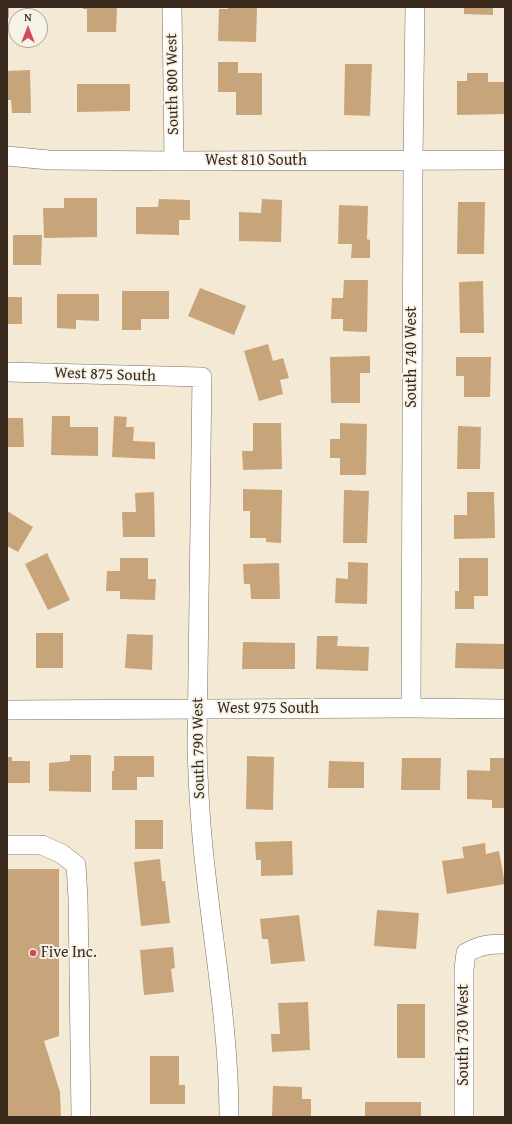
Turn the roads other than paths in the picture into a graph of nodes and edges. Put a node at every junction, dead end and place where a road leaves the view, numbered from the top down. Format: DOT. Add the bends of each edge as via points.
graph roads {
  1 [pos="172,7"];
  2 [pos="415,7"];
  3 [pos="7,156"];
  4 [pos="413,160"];
  5 [pos="505,160"];
  6 [pos="174,161"];
  7 [pos="7,372"];
  8 [pos="202,377"];
  9 [pos="411,708"];
  10 [pos="198,709"];
  11 [pos="505,709"];
  12 [pos="7,710"];
  13 [pos="7,845"];
  14 [pos="505,944"];
  15 [pos="80,1117"];
  16 [pos="229,1117"];
  17 [pos="464,1117"];
  1 -- 6 [label="street, South 800 West"];
  2 -- 4 [label="street, South 740 West"];
  3 -- 6 [label="street, West 810 South" via="49,160"];
  4 -- 5 [label="street, West 810 South"];
  4 -- 6 [label="street, West 810 South"];
  4 -- 9 [label="street, South 740 West"];
  7 -- 8 [label="street, West 875 South"];
  8 -- 10 [label="street, South 790 West"];
  9 -- 10 [label="street, West 975 South"];
  9 -- 11 [label="street, West 975 South"];
  10 -- 12 [label="street, West 975 South"];
  10 -- 16 [label="street, South 790 West" via="198,781 204,858 225,1032"];
  13 -- 15 [label="street" via="42,845 62,854 76,865"];
  14 -- 17 [label="street, South 730 West" via="477,946 466,953"];
}
